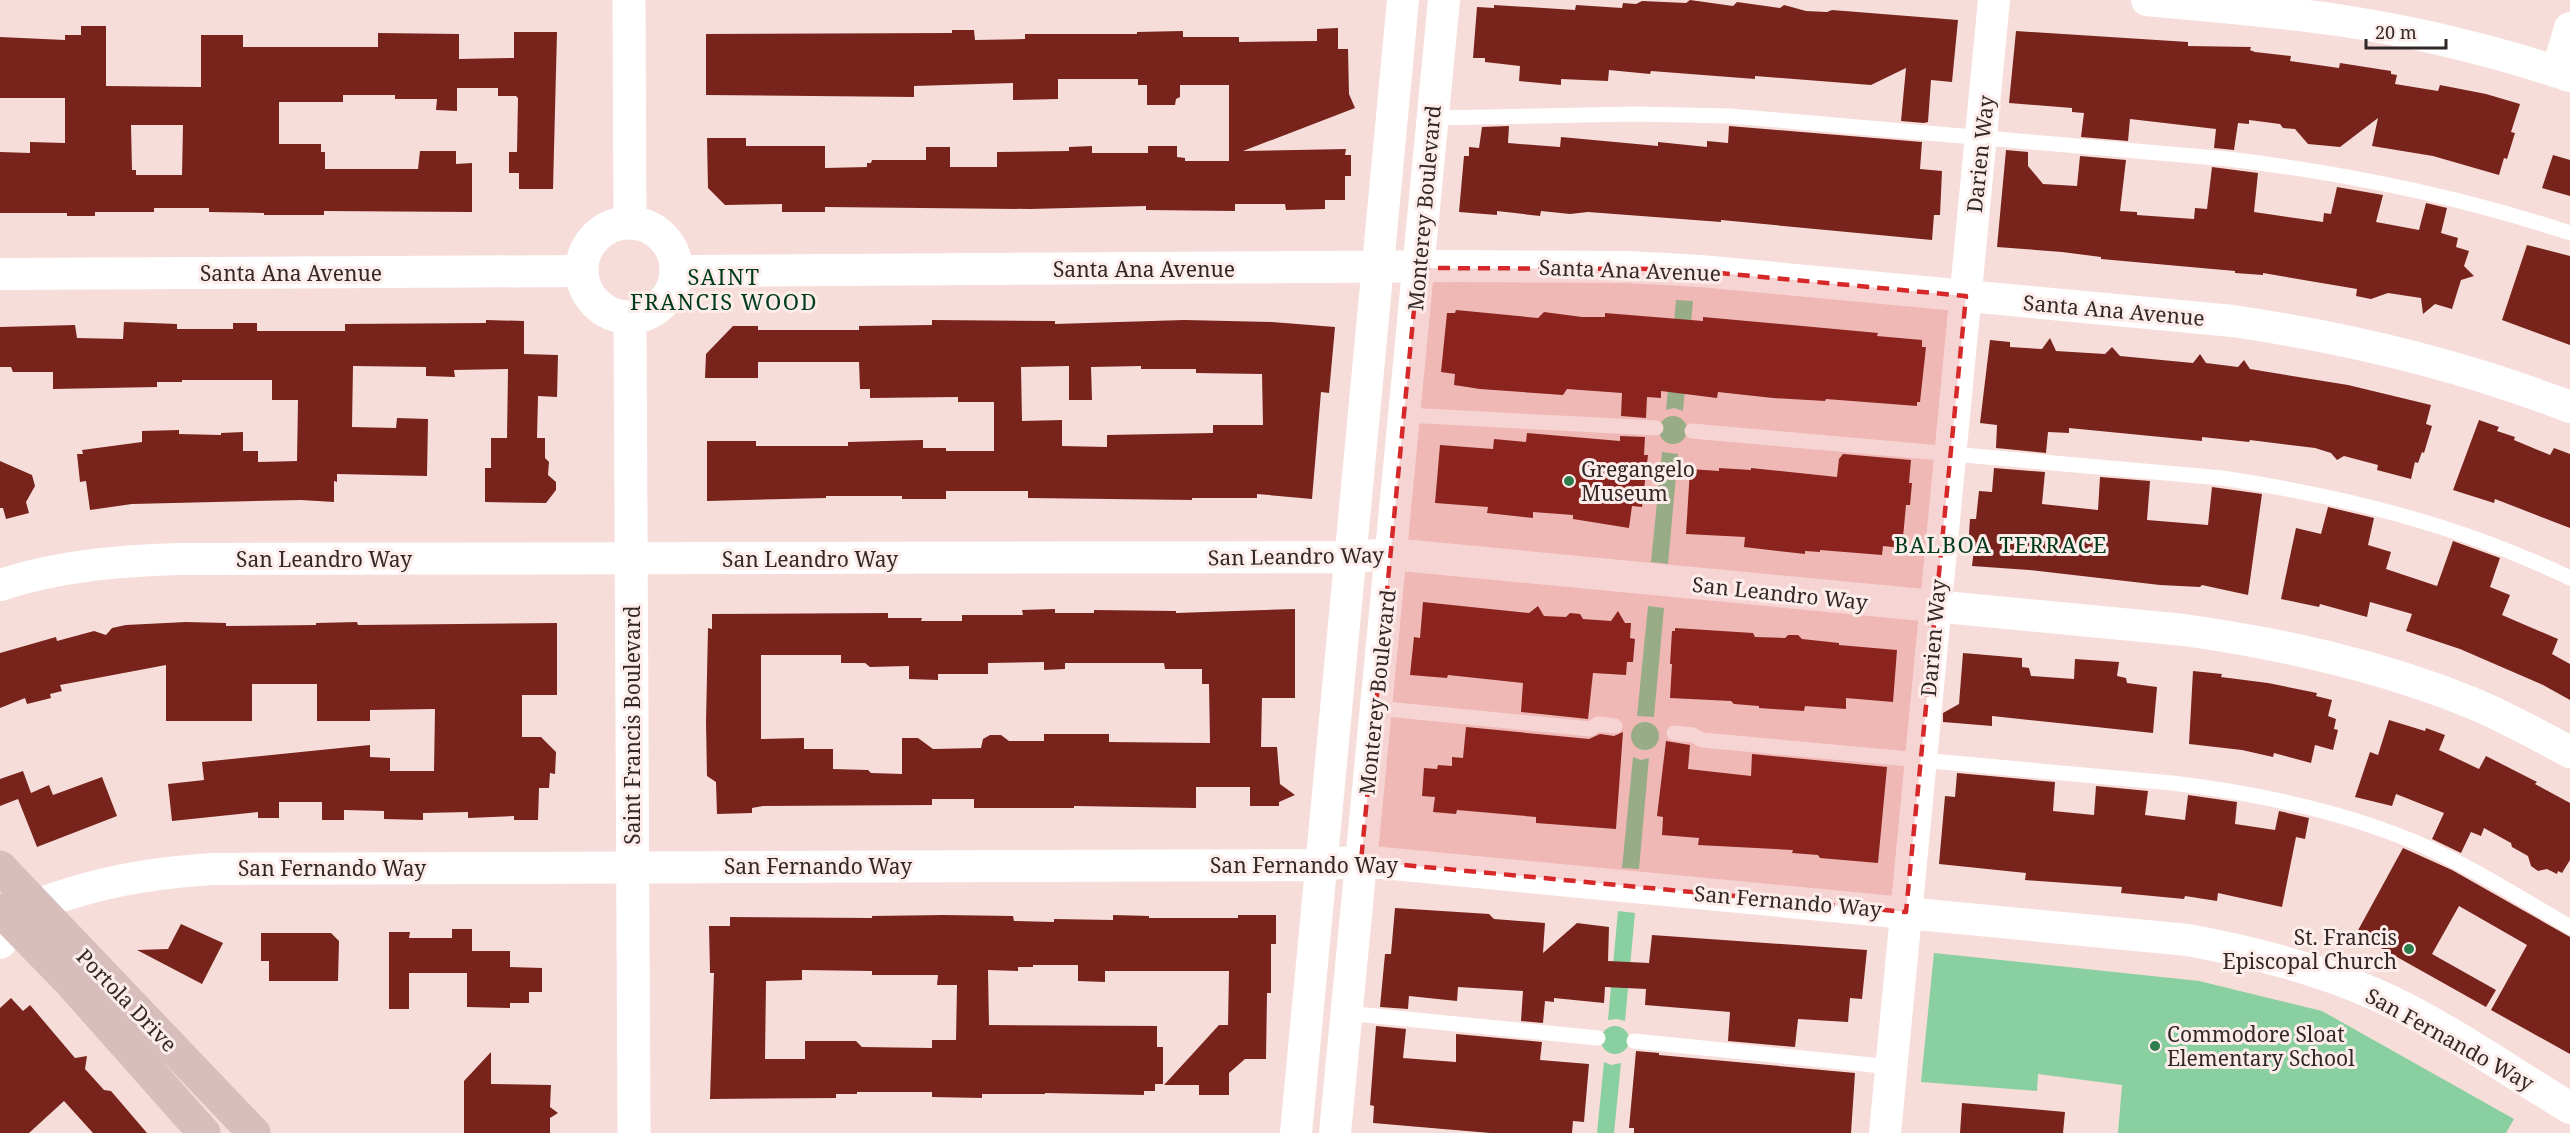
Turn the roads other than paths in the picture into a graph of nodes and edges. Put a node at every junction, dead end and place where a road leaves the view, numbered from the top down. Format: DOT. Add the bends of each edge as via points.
graph roads {
  1 [pos="628,0"];
  2 [pos="1403,0"];
  3 [pos="1444,0"];
  4 [pos="1994,0"];
  5 [pos="2147,0"];
  6 [pos="2570,28"];
  7 [pos="2564,74"];
  8 [pos="1432,118"];
  9 [pos="1981,139"];
  10 [pos="630,224"];
  11 [pos="2570,233"];
  12 [pos="1378,268"];
  13 [pos="1418,268"];
  14 [pos="582,271"];
  15 [pos="676,271"];
  16 [pos="0,274"];
  17 [pos="1966,296"];
  18 [pos="630,318"];
  19 [pos="2570,407"];
  20 [pos="1404,415"];
  21 [pos="1656,428"];
  22 [pos="1692,431"];
  23 [pos="1951,455"];
  24 [pos="1391,554"];
  25 [pos="1350,557"];
  26 [pos="631,559"];
  27 [pos="2570,578"];
  28 [pos="0,585"];
  29 [pos="1936,608"];
  30 [pos="1376,708"];
  31 [pos="1615,726"];
  32 [pos="1674,733"];
  33 [pos="2570,752"];
  34 [pos="1922,759"];
  35 [pos="1361,861"];
  36 [pos="1321,865"];
  37 [pos="0,867"];
  38 [pos="632,868"];
  39 [pos="1906,912"];
  40 [pos="13,921"];
  41 [pos="2570,927"];
  42 [pos="1346,1013"];
  43 [pos="1598,1038"];
  44 [pos="1634,1041"];
  45 [pos="1892,1067"];
  46 [pos="2570,1108"];
  47 [pos="204,1133"];
  48 [pos="254,1133"];
  49 [pos="634,1133"];
  50 [pos="1296,1133"];
  51 [pos="1335,1133"];
  52 [pos="1886,1133"];
  1 -- 10 [label="main road"];
  2 -- 12 [label="street, Monterey Boulevard"];
  3 -- 8 [label="street, Monterey Boulevard"];
  4 -- 9 [label="street, Darien Way"];
  5 -- 7 [label="street" via="2340,21 2449,42"];
  6 -- 7 [label="street"];
  8 -- 9 [label="lane" via="1730,116"];
  8 -- 13 [label="street, Monterey Boulevard"];
  9 -- 11 [label="lane" via="2228,159 2325,172 2457,199"];
  9 -- 17 [label="street, Darien Way"];
  10 -- 14 [label="main road" via="611,227 596,237 586,253"];
  10 -- 15 [label="main road" via="647,227 663,237 673,253"];
  12 -- 13 [label="street, Santa Ana Avenue"];
  12 -- 15 [label="street, Santa Ana Avenue"];
  12 -- 25 [label="street, Monterey Boulevard"];
  13 -- 17 [label="street, Santa Ana Avenue" via="1677,269"];
  13 -- 20 [label="street, Monterey Boulevard"];
  14 -- 16 [label="street, Santa Ana Avenue"];
  14 -- 18 [label="main road" via="586,289 596,304 612,314"];
  15 -- 18 [label="main road" via="672,289 662,304 648,314"];
  17 -- 19 [label="street, Santa Ana Avenue" via="2233,321 2309,333 2458,369"];
  17 -- 23 [label="street, Darien Way"];
  18 -- 26 [label="main road, Saint Francis Boulevard"];
  20 -- 21 [label="lane"];
  20 -- 24 [label="street, Monterey Boulevard"];
  22 -- 23 [label="lane"];
  23 -- 27 [label="lane" via="2222,478 2327,495 2473,537"];
  23 -- 29 [label="street, Darien Way"];
  24 -- 25 [label="street, San Leandro Way"];
  24 -- 29 [label="street, San Leandro Way"];
  24 -- 30 [label="street, Monterey Boulevard"];
  25 -- 26 [label="street, San Leandro Way"];
  25 -- 36 [label="street, Monterey Boulevard"];
  26 -- 28 [label="street, San Leandro Way" via="120,561"];
  26 -- 38 [label="main road, Saint Francis Boulevard"];
  29 -- 33 [label="street, San Leandro Way" via="2184,630 2302,650 2383,671 2474,704"];
  29 -- 34 [label="street, Darien Way"];
  30 -- 31 [label="lane" via="1590,729 1598,724"];
  30 -- 35 [label="street, Monterey Boulevard"];
  32 -- 34 [label="lane" via="1702,740"];
  34 -- 39 [label="street, Darien Way"];
  34 -- 41 [label="lane" via="2172,783 2283,801 2378,828 2418,844"];
  35 -- 36 [label="street, San Fernando Way"];
  35 -- 39 [label="street, San Fernando Way"];
  35 -- 42 [label="street, Monterey Boulevard"];
  36 -- 38 [label="street, San Fernando Way"];
  36 -- 50 [label="street, Monterey Boulevard"];
  37 -- 40 [label="main road, Portola Drive"];
  38 -- 40 [label="street, San Fernando Way" via="192,870 131,876 87,887"];
  38 -- 49 [label="main road, Saint Francis Boulevard"];
  39 -- 45 [label="street, Darien Way"];
  39 -- 46 [label="street, San Fernando Way" via="2188,940 2286,962 2399,1006"];
  40 -- 47 [label="main road, Portola Drive"];
  40 -- 48 [label="main road, Portola Drive"];
  42 -- 43 [label="lane"];
  42 -- 51 [label="street, Monterey Boulevard"];
  44 -- 45 [label="lane"];
  45 -- 52 [label="street, Darien Way"];
}
